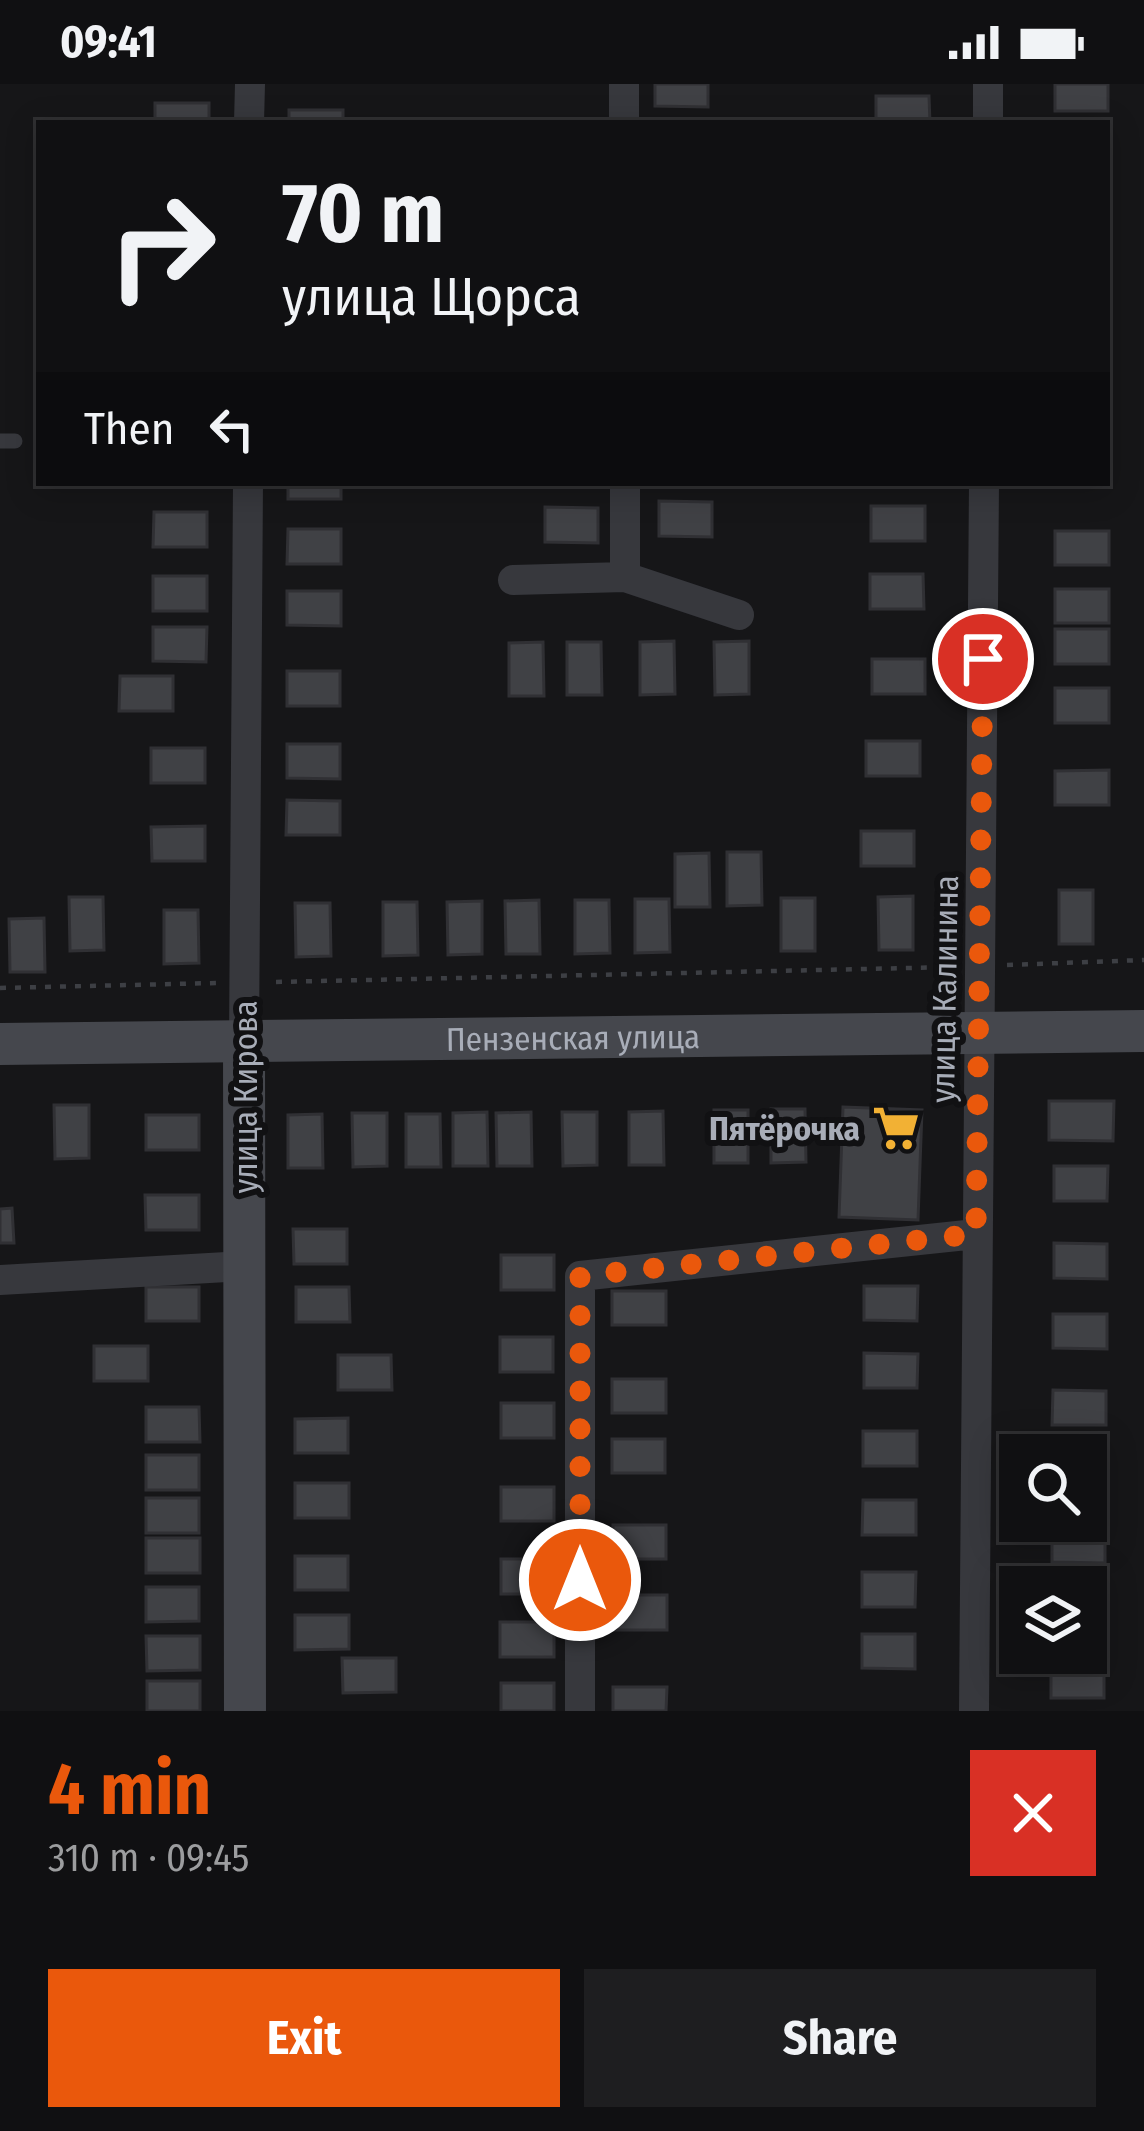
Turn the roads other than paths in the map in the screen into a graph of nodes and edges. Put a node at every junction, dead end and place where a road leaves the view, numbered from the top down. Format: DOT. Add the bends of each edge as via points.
graph roads {
  1 [pos="250,84"];
  2 [pos="624,84"];
  3 [pos="988,84"];
  4 [pos="249,120"];
  5 [pos="624,120"];
  6 [pos="988,120"];
  7 [pos="248,486"];
  8 [pos="625,486"];
  9 [pos="984,486"];
  10 [pos="625,577"];
  11 [pos="512,580"];
  12 [pos="739,615"];
  13 [pos="1144,1031"];
  14 [pos="980,1033"];
  15 [pos="244,1041"];
  16 [pos="0,1044"];
  17 [pos="976,1234"];
  18 [pos="244,1265"];
  19 [pos="0,1280"];
  20 [pos="245,1711"];
  21 [pos="580,1711"];
  22 [pos="974,1711"];
  1 -- 4 [label="street"];
  2 -- 5 [label="street"];
  3 -- 6 [label="street"];
  7 -- 15 [label="street, улица Кирова"];
  8 -- 10 [label="street"];
  9 -- 14 [label="street, улица Калинина"];
  10 -- 11 [label="street"];
  10 -- 12 [label="street"];
  13 -- 14 [label="street, Пензенская улица"];
  14 -- 15 [label="street, Пензенская улица"];
  14 -- 17 [label="street, улица Калинина"];
  15 -- 16 [label="street, Пензенская улица"];
  15 -- 18 [label="street, улица Кирова"];
  17 -- 21 [label="street" via="580,1276"];
  17 -- 22 [label="street, улица Калинина"];
  18 -- 19 [label="street"];
  18 -- 20 [label="street, улица Кирова"];
}
